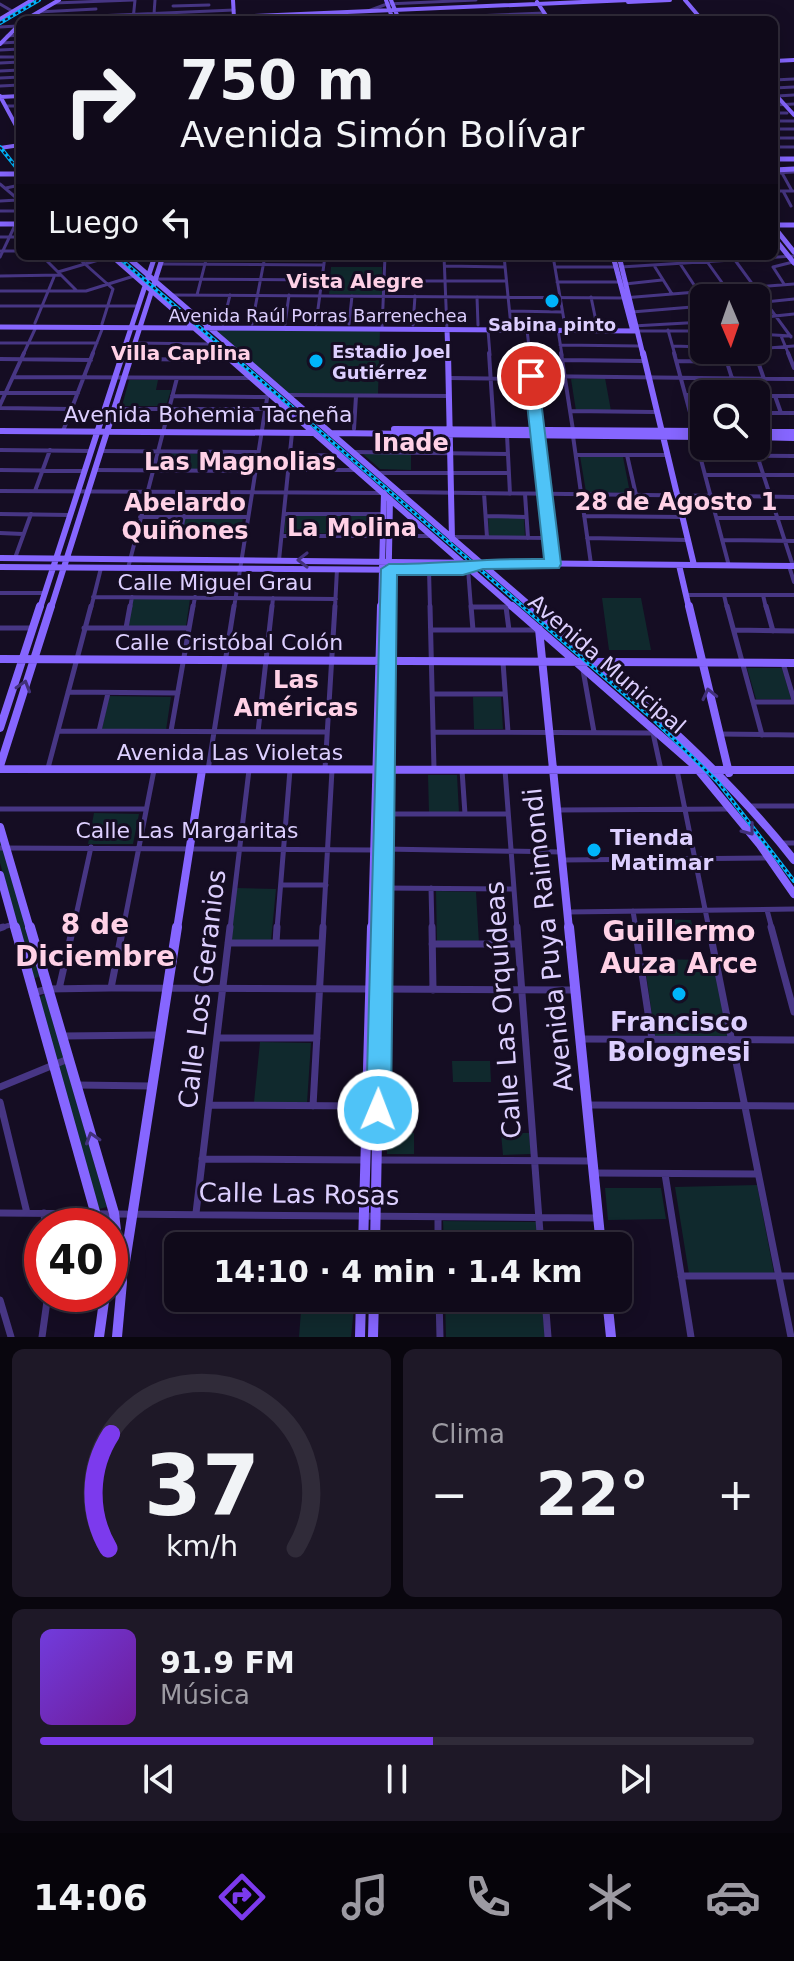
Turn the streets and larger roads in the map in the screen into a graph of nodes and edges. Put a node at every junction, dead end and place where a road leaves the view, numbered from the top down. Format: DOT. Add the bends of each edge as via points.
graph roads {
  1 [pos="32,0"];
  2 [pos="59,0"];
  3 [pos="134,0"];
  4 [pos="155,0"];
  5 [pos="173,0"];
  6 [pos="230,0"];
  7 [pos="476,0"];
  8 [pos="630,0"];
  9 [pos="670,0"];
  10 [pos="688,0"];
  11 [pos="97,1"];
  12 [pos="411,1"];
  13 [pos="430,1"];
  14 [pos="447,1"];
  15 [pos="461,1"];
  16 [pos="1,2"];
  17 [pos="208,2"];
  18 [pos="389,2"];
  19 [pos="583,2"];
  20 [pos="52,3"];
  21 [pos="536,3"];
  22 [pos="173,6"];
  23 [pos="464,8"];
  24 [pos="96,9"];
  25 [pos="231,10"];
  26 [pos="12,11"];
  27 [pos="209,11"];
  28 [pos="368,11"];
  29 [pos="393,11"];
  30 [pos="37,12"];
  31 [pos="188,12"];
  32 [pos="173,13"];
  33 [pos="542,13"];
  34 [pos="134,14"];
  35 [pos="154,14"];
  36 [pos="519,14"];
  37 [pos="500,15"];
  38 [pos="31,16"];
  39 [pos="95,16"];
  40 [pos="188,16"];
  41 [pos="232,16"];
  42 [pos="283,16"];
  43 [pos="336,16"];
  44 [pos="395,16"];
  45 [pos="468,16"];
  46 [pos="494,16"];
  47 [pos="544,16"];
  48 [pos="702,16"];
  49 [pos="0,19"];
  50 [pos="16,27"];
  51 [pos="16,35"];
  52 [pos="7,36"];
  53 [pos="0,44"];
  54 [pos="0,96"];
  55 [pos="778,100"];
  56 [pos="778,100"];
  57 [pos="6,106"];
  58 [pos="16,106"];
  59 [pos="778,113"];
  60 [pos="787,113"];
  61 [pos="10,115"];
  62 [pos="16,115"];
  63 [pos="794,118"];
  64 [pos="16,122"];
  65 [pos="794,171"];
  66 [pos="778,172"];
  67 [pos="782,173"];
  68 [pos="16,175"];
  69 [pos="0,179"];
  70 [pos="16,186"];
  71 [pos="7,189"];
  72 [pos="0,191"];
  73 [pos="778,191"];
  74 [pos="783,191"];
  75 [pos="793,191"];
  76 [pos="16,197"];
  77 [pos="791,206"];
  78 [pos="16,226"];
  79 [pos="778,233"];
  80 [pos="0,237"];
  81 [pos="10,237"];
  82 [pos="16,237"];
  83 [pos="2,251"];
  84 [pos="792,255"];
  85 [pos="0,257"];
  86 [pos="46,260"];
  87 [pos="80,260"];
  88 [pos="98,260"];
  89 [pos="116,260"];
  90 [pos="130,260"];
  91 [pos="154,260"];
  92 [pos="162,260"];
  93 [pos="206,260"];
  94 [pos="264,260"];
  95 [pos="325,260"];
  96 [pos="385,260"];
  97 [pos="444,260"];
  98 [pos="504,260"];
  99 [pos="554,260"];
  100 [pos="617,260"];
  101 [pos="678,260"];
  102 [pos="706,260"];
  103 [pos="723,260"];
  104 [pos="735,260"];
  105 [pos="708,263"];
  106 [pos="794,263"];
  107 [pos="85,264"];
  108 [pos="160,264"];
  109 [pos="204,265"];
  110 [pos="263,265"];
  111 [pos="324,265"];
  112 [pos="681,265"];
  113 [pos="445,266"];
  114 [pos="505,267"];
  115 [pos="555,267"];
  116 [pos="618,267"];
  117 [pos="655,267"];
  118 [pos="58,274"];
  119 [pos="0,276"];
  120 [pos="134,276"];
  121 [pos="148,277"];
  122 [pos="201,279"];
  123 [pos="155,280"];
  124 [pos="261,280"];
  125 [pos="322,280"];
  126 [pos="662,280"];
  127 [pos="384,281"];
  128 [pos="445,281"];
  129 [pos="506,281"];
  130 [pos="557,282"];
  131 [pos="622,283"];
  132 [pos="107,284"];
  133 [pos="694,284"];
  134 [pos="723,284"];
  135 [pos="753,284"];
  136 [pos="785,284"];
  137 [pos="794,284"];
  138 [pos="145,285"];
  139 [pos="770,286"];
  140 [pos="0,291"];
  141 [pos="48,291"];
  142 [pos="77,291"];
  143 [pos="690,292"];
  144 [pos="158,293"];
  145 [pos="672,294"];
  146 [pos="142,295"];
  147 [pos="197,295"];
  148 [pos="230,295"];
  149 [pos="258,295"];
  150 [pos="289,295"];
  151 [pos="320,295"];
  152 [pos="352,296"];
  153 [pos="384,296"];
  154 [pos="415,296"];
  155 [pos="446,296"];
  156 [pos="477,297"];
  157 [pos="508,297"];
  158 [pos="560,297"];
  159 [pos="591,297"];
  160 [pos="626,297"];
  161 [pos="794,299"];
  162 [pos="770,301"];
  163 [pos="0,306"];
  164 [pos="138,306"];
  165 [pos="42,307"];
  166 [pos="108,307"];
  167 [pos="690,307"];
  168 [pos="770,308"];
  169 [pos="510,311"];
  170 [pos="562,312"];
  171 [pos="632,312"];
  172 [pos="794,314"];
  173 [pos="776,316"];
  174 [pos="770,317"];
  175 [pos="690,323"];
  176 [pos="223,324"];
  177 [pos="252,324"];
  178 [pos="285,324"];
  179 [pos="316,324"];
  180 [pos="349,324"];
  181 [pos="0,325"];
  182 [pos="35,325"];
  183 [pos="413,325"];
  184 [pos="478,325"];
  185 [pos="102,326"];
  186 [pos="132,326"];
  187 [pos="141,326"];
  188 [pos="191,326"];
  189 [pos="205,326"];
  190 [pos="511,326"];
  191 [pos="565,326"];
  192 [pos="597,326"];
  193 [pos="382,327"];
  194 [pos="447,327"];
  195 [pos="634,329"];
  196 [pos="488,330"];
  197 [pos="527,330"];
  198 [pos="558,330"];
  199 [pos="668,330"];
  200 [pos="690,331"];
  201 [pos="770,335"];
  202 [pos="781,336"];
  203 [pos="793,337"];
  204 [pos="0,343"];
  205 [pos="28,343"];
  206 [pos="97,343"];
  207 [pos="135,343"];
  208 [pos="211,344"];
  209 [pos="560,345"];
  210 [pos="639,346"];
  211 [pos="673,346"];
  212 [pos="794,346"];
  213 [pos="690,347"];
  214 [pos="786,347"];
  215 [pos="770,348"];
  216 [pos="0,359"];
  217 [pos="21,359"];
  218 [pos="130,359"];
  219 [pos="91,360"];
  220 [pos="230,360"];
  221 [pos="562,360"];
  222 [pos="642,361"];
  223 [pos="677,361"];
  224 [pos="690,361"];
  225 [pos="727,364"];
  226 [pos="758,364"];
  227 [pos="794,368"];
  228 [pos="13,377"];
  229 [pos="84,377"];
  230 [pos="565,377"];
  231 [pos="115,378"];
  232 [pos="125,378"];
  233 [pos="177,378"];
  234 [pos="449,378"];
  235 [pos="491,378"];
  236 [pos="531,378"];
  237 [pos="646,378"];
  238 [pos="681,378"];
  239 [pos="732,378"];
  240 [pos="252,379"];
  241 [pos="764,379"];
  242 [pos="794,379"];
  243 [pos="3,393"];
  244 [pos="78,393"];
  245 [pos="266,395"];
  246 [pos="286,395"];
  247 [pos="686,395"];
  248 [pos="690,395"];
  249 [pos="172,396"];
  250 [pos="356,396"];
  251 [pos="450,396"];
  252 [pos="770,396"];
  253 [pos="775,396"];
  254 [pos="794,396"];
  255 [pos="0,407"];
  256 [pos="72,409"];
  257 [pos="115,409"];
  258 [pos="169,409"];
  259 [pos="263,409"];
  260 [pos="570,411"];
  261 [pos="654,412"];
  262 [pos="690,412"];
  263 [pos="770,413"];
  264 [pos="781,413"];
  265 [pos="794,413"];
  266 [pos="0,429"];
  267 [pos="64,429"];
  268 [pos="354,429"];
  269 [pos="98,430"];
  270 [pos="108,430"];
  271 [pos="164,430"];
  272 [pos="260,430"];
  273 [pos="494,430"];
  274 [pos="312,431"];
  275 [pos="328,431"];
  276 [pos="364,431"];
  277 [pos="450,432"];
  278 [pos="538,432"];
  279 [pos="292,433"];
  280 [pos="573,433"];
  281 [pos="661,433"];
  282 [pos="690,434"];
  283 [pos="770,434"];
  284 [pos="507,435"];
  285 [pos="794,435"];
  286 [pos="0,450"];
  287 [pos="50,450"];
  288 [pos="91,451"];
  289 [pos="101,451"];
  290 [pos="158,452"];
  291 [pos="256,452"];
  292 [pos="352,452"];
  293 [pos="451,453"];
  294 [pos="508,454"];
  295 [pos="340,455"];
  296 [pos="576,455"];
  297 [pos="627,455"];
  298 [pos="668,455"];
  299 [pos="770,455"];
  300 [pos="290,456"];
  301 [pos="794,456"];
  302 [pos="701,460"];
  303 [pos="758,460"];
  304 [pos="0,470"];
  305 [pos="42,470"];
  306 [pos="94,470"];
  307 [pos="153,470"];
  308 [pos="288,470"];
  309 [pos="357,470"];
  310 [pos="84,471"];
  311 [pos="253,471"];
  312 [pos="452,472"];
  313 [pos="377,473"];
  314 [pos="509,473"];
  315 [pos="705,475"];
  316 [pos="763,475"];
  317 [pos="794,475"];
  318 [pos="0,491"];
  319 [pos="35,491"];
  320 [pos="77,492"];
  321 [pos="87,492"];
  322 [pos="148,492"];
  323 [pos="400,492"];
  324 [pos="250,493"];
  325 [pos="286,493"];
  326 [pos="452,493"];
  327 [pos="484,493"];
  328 [pos="510,494"];
  329 [pos="525,494"];
  330 [pos="545,494"];
  331 [pos="581,494"];
  332 [pos="636,495"];
  333 [pos="677,495"];
  334 [pos="387,496"];
  335 [pos="711,496"];
  336 [pos="770,496"];
  337 [pos="794,497"];
  338 [pos="0,514"];
  339 [pos="31,514"];
  340 [pos="284,514"];
  341 [pos="383,514"];
  342 [pos="70,515"];
  343 [pos="184,516"];
  344 [pos="486,516"];
  345 [pos="584,516"];
  346 [pos="140,517"];
  347 [pos="246,517"];
  348 [pos="526,517"];
  349 [pos="683,517"];
  350 [pos="717,518"];
  351 [pos="777,518"];
  352 [pos="794,518"];
  353 [pos="0,533"];
  354 [pos="24,534"];
  355 [pos="137,535"];
  356 [pos="180,535"];
  357 [pos="386,535"];
  358 [pos="243,536"];
  359 [pos="282,536"];
  360 [pos="434,536"];
  361 [pos="452,537"];
  362 [pos="487,537"];
  363 [pos="528,538"];
  364 [pos="550,538"];
  365 [pos="587,538"];
  366 [pos="688,540"];
  367 [pos="722,540"];
  368 [pos="785,540"];
  369 [pos="794,541"];
  370 [pos="449,550"];
  371 [pos="0,558"];
  372 [pos="15,558"];
  373 [pos="55,558"];
  374 [pos="65,558"];
  375 [pos="131,559"];
  376 [pos="239,559"];
  377 [pos="279,560"];
  378 [pos="462,561"];
  379 [pos="482,563"];
  380 [pos="553,564"];
  381 [pos="591,564"];
  382 [pos="385,565"];
  383 [pos="679,565"];
  384 [pos="694,565"];
  385 [pos="729,566"];
  386 [pos="792,566"];
  387 [pos="0,567"];
  388 [pos="52,568"];
  389 [pos="62,568"];
  390 [pos="101,568"];
  391 [pos="128,568"];
  392 [pos="469,568"];
  393 [pos="238,569"];
  394 [pos="337,569"];
  395 [pos="429,570"];
  396 [pos="794,582"];
  397 [pos="44,593"];
  398 [pos="0,594"];
  399 [pos="686,595"];
  400 [pos="724,595"];
  401 [pos="763,595"];
  402 [pos="794,595"];
  403 [pos="93,597"];
  404 [pos="132,597"];
  405 [pos="195,597"];
  406 [pos="234,598"];
  407 [pos="273,598"];
  408 [pos="336,599"];
  409 [pos="471,607"];
  410 [pos="510,607"];
  411 [pos="0,628"];
  412 [pos="32,628"];
  413 [pos="84,628"];
  414 [pos="126,628"];
  415 [pos="189,628"];
  416 [pos="431,630"];
  417 [pos="473,630"];
  418 [pos="509,630"];
  419 [pos="539,630"];
  420 [pos="734,630"];
  421 [pos="773,631"];
  422 [pos="794,631"];
  423 [pos="0,659"];
  424 [pos="22,659"];
  425 [pos="32,659"];
  426 [pos="76,660"];
  427 [pos="184,660"];
  428 [pos="224,660"];
  429 [pos="266,660"];
  430 [pos="332,661"];
  431 [pos="383,661"];
  432 [pos="432,661"];
  433 [pos="503,662"];
  434 [pos="542,662"];
  435 [pos="597,662"];
  436 [pos="702,662"];
  437 [pos="742,662"];
  438 [pos="783,663"];
  439 [pos="794,663"];
  440 [pos="579,665"];
  441 [pos="0,692"];
  442 [pos="11,692"];
  443 [pos="68,692"];
  444 [pos="109,693"];
  445 [pos="178,693"];
  446 [pos="433,694"];
  447 [pos="505,694"];
  448 [pos="794,701"];
  449 [pos="753,702"];
  450 [pos="0,728"];
  451 [pos="58,731"];
  452 [pos="99,731"];
  453 [pos="171,731"];
  454 [pos="214,731"];
  455 [pos="654,731"];
  456 [pos="258,732"];
  457 [pos="327,732"];
  458 [pos="433,732"];
  459 [pos="508,732"];
  460 [pos="549,732"];
  461 [pos="594,732"];
  462 [pos="719,734"];
  463 [pos="762,735"];
  464 [pos="794,735"];
  465 [pos="0,767"];
  466 [pos="48,769"];
  467 [pos="154,770"];
  468 [pos="205,770"];
  469 [pos="249,770"];
  470 [pos="290,770"];
  471 [pos="328,770"];
  472 [pos="380,770"];
  473 [pos="434,770"];
  474 [pos="462,770"];
  475 [pos="505,770"];
  476 [pos="552,770"];
  477 [pos="661,770"];
  478 [pos="677,770"];
  479 [pos="699,770"];
  480 [pos="716,770"];
  481 [pos="728,770"];
  482 [pos="794,770"];
  483 [pos="739,793"];
  484 [pos="752,806"];
  485 [pos="794,806"];
  486 [pos="0,809"];
  487 [pos="146,809"];
  488 [pos="732,809"];
  489 [pos="557,810"];
  490 [pos="685,810"];
  491 [pos="465,814"];
  492 [pos="508,814"];
  493 [pos="380,815"];
  494 [pos="0,827"];
  495 [pos="781,843"];
  496 [pos="794,843"];
  497 [pos="91,847"];
  498 [pos="3,848"];
  499 [pos="138,848"];
  500 [pos="190,848"];
  501 [pos="239,849"];
  502 [pos="284,849"];
  503 [pos="328,849"];
  504 [pos="384,849"];
  505 [pos="373,850"];
  506 [pos="511,851"];
  507 [pos="562,856"];
  508 [pos="770,858"];
  509 [pos="695,859"];
  510 [pos="794,860"];
  511 [pos="0,875"];
  512 [pos="281,885"];
  513 [pos="326,885"];
  514 [pos="383,888"];
  515 [pos="431,888"];
  516 [pos="514,889"];
  517 [pos="794,894"];
  518 [pos="794,909"];
  519 [pos="705,910"];
  520 [pos="767,910"];
  521 [pos="633,911"];
  522 [pos="567,912"];
  523 [pos="13,923"];
  524 [pos="0,928"];
  525 [pos="228,943"];
  526 [pos="276,943"];
  527 [pos="322,943"];
  528 [pos="432,944"];
  529 [pos="518,944"];
  530 [pos="111,988"];
  531 [pos="48,989"];
  532 [pos="59,989"];
  533 [pos="168,989"];
  534 [pos="223,989"];
  535 [pos="320,989"];
  536 [pos="375,989"];
  537 [pos="433,990"];
  538 [pos="522,990"];
  539 [pos="575,990"];
  540 [pos="33,993"];
  541 [pos="794,1012"];
  542 [pos="160,1035"];
  543 [pos="62,1036"];
  544 [pos="217,1038"];
  545 [pos="317,1038"];
  546 [pos="580,1039"];
  547 [pos="652,1039"];
  548 [pos="731,1040"];
  549 [pos="794,1040"];
  550 [pos="68,1059"];
  551 [pos="53,1065"];
  552 [pos="76,1085"];
  553 [pos="153,1086"];
  554 [pos="0,1087"];
  555 [pos="0,1102"];
  556 [pos="209,1105"];
  557 [pos="587,1105"];
  558 [pos="744,1105"];
  559 [pos="313,1106"];
  560 [pos="366,1106"];
  561 [pos="794,1106"];
  562 [pos="202,1159"];
  563 [pos="365,1160"];
  564 [pos="377,1160"];
  565 [pos="535,1161"];
  566 [pos="593,1161"];
  567 [pos="594,1173"];
  568 [pos="665,1174"];
  569 [pos="758,1174"];
  570 [pos="26,1208"];
  571 [pos="94,1208"];
  572 [pos="113,1208"];
  573 [pos="0,1213"];
  574 [pos="24,1213"];
  575 [pos="128,1213"];
  576 [pos="133,1213"];
  577 [pos="196,1213"];
  578 [pos="363,1215"];
  579 [pos="376,1215"];
  580 [pos="438,1217"];
  581 [pos="539,1218"];
  582 [pos="598,1218"];
  583 [pos="363,1232"];
  584 [pos="375,1232"];
  585 [pos="438,1232"];
  586 [pos="540,1232"];
  587 [pos="600,1232"];
  588 [pos="128,1244"];
  589 [pos="681,1276"];
  590 [pos="779,1276"];
  591 [pos="794,1276"];
  592 [pos="0,1300"];
  593 [pos="45,1312"];
  594 [pos="102,1312"];
  595 [pos="119,1312"];
  596 [pos="361,1312"];
  597 [pos="374,1312"];
  598 [pos="439,1312"];
  599 [pos="546,1312"];
  600 [pos="608,1312"];
  601 [pos="11,1337"];
  602 [pos="42,1337"];
  603 [pos="99,1337"];
  604 [pos="117,1337"];
  605 [pos="360,1337"];
  606 [pos="373,1337"];
  607 [pos="440,1337"];
  608 [pos="548,1337"];
  609 [pos="611,1337"];
  610 [pos="691,1337"];
  611 [pos="791,1337"];
  1 -- 26 [label="street"];
  2 -- 20 [label="street"];
  3 -- 11 [label="street"];
  3 -- 34 [label="street"];
  4 -- 35 [label="street"];
  5 -- 22 [label="street"];
  6 -- 25 [label="street"];
  7 -- 15 [label="street"];
  8 -- 19 [label="street"];
  9 -- 19 [label="street"];
  10 -- 48 [label="street"];
  11 -- 20 [label="street"];
  11 -- 24 [label="street"];
  12 -- 13 [label="street"];
  12 -- 18 [label="street"];
  13 -- 14 [label="street"];
  14 -- 15 [label="street"];
  15 -- 23 [label="street"];
  16 -- 26 [label="street"];
  17 -- 22 [label="street"];
  17 -- 27 [label="street"];
  18 -- 28 [label="street"];
  18 -- 29 [label="street"];
  19 -- 21 [label="street"];
  20 -- 30 [label="street"];
  21 -- 23 [label="street"];
  21 -- 33 [label="street"];
  22 -- 32 [label="street"];
  23 -- 29 [label="street"];
  23 -- 45 [label="street"];
  24 -- 30 [label="street"];
  24 -- 39 [label="street"];
  25 -- 27 [label="street"];
  25 -- 41 [label="street"];
  26 -- 49 [label="street"];
  27 -- 31 [label="street"];
  28 -- 29 [label="street"];
  28 -- 42 [label="street"];
  29 -- 43 [label="street"];
  29 -- 44 [label="street"];
  30 -- 38 [label="street"];
  31 -- 32 [label="street"];
  31 -- 40 [label="street"];
  32 -- 35 [label="street"];
  33 -- 36 [label="street"];
  33 -- 47 [label="street"];
  34 -- 35 [label="street"];
  34 -- 39 [label="street"];
  36 -- 37 [label="street"];
  37 -- 46 [label="street"];
  50 -- 52 [label="street"];
  51 -- 52 [label="street"];
  52 -- 53 [label="street"];
  54 -- 57 [label="street"];
  55 -- 60 [label="street"];
  56 -- 63 [label="street"];
  57 -- 58 [label="street"];
  57 -- 61 [label="street"];
  59 -- 60 [label="street"];
  60 -- 63 [label="street"];
  61 -- 62 [label="street"];
  61 -- 64 [label="street"];
  65 -- 67 [label="street"];
  66 -- 67 [label="street"];
  67 -- 75 [label="street"];
  68 -- 69 [label="street"];
  69 -- 71 [label="street"];
  70 -- 71 [label="street"];
  71 -- 72 [label="street"];
  71 -- 76 [label="street"];
  73 -- 74 [label="street"];
  74 -- 75 [label="street"];
  74 -- 77 [label="street"];
  78 -- 81 [label="street"];
  79 -- 84 [label="street"];
  80 -- 81 [label="street"];
  81 -- 82 [label="street"];
  81 -- 83 [label="street"];
  83 -- 85 [label="street"];
  84 -- 106 [label="street"];
  86 -- 118 [label="street"];
  87 -- 107 [label="street"];
  88 -- 107 [label="street"];
  89 -- 120 [label="street"];
  90 -- 121 [label="street"];
  91 -- 121 [label="street"];
  92 -- 108 [label="street"];
  93 -- 109 [label="street"];
  94 -- 110 [label="street"];
  95 -- 111 [label="street"];
  96 -- 127 [label="street"];
  97 -- 113 [label="street"];
  98 -- 114 [label="street"];
  99 -- 115 [label="street"];
  100 -- 116 [label="street"];
  101 -- 112 [label="street"];
  102 -- 105 [label="street"];
  103 -- 105 [label="street"];
  104 -- 135 [label="street"];
  105 -- 112 [label="street"];
  105 -- 134 [label="street"];
  106 -- 136 [label="street" via="773,267"];
  107 -- 118 [label="street"];
  107 -- 132 [label="street"];
  108 -- 109 [label="street"];
  108 -- 123 [label="street"];
  109 -- 110 [label="street"];
  109 -- 122 [label="street"];
  110 -- 111 [label="street"];
  110 -- 124 [label="street"];
  111 -- 125 [label="street"];
  112 -- 117 [label="street"];
  112 -- 133 [label="street"];
  113 -- 114 [label="street"];
  113 -- 128 [label="street"];
  114 -- 129 [label="street"];
  115 -- 116 [label="street"];
  115 -- 130 [label="street"];
  116 -- 117 [label="street"];
  116 -- 131 [label="street"];
  117 -- 126 [label="street"];
  118 -- 119 [label="street"];
  118 -- 141 [label="street"];
  118 -- 142 [label="street"];
  120 -- 132 [label="street"];
  120 -- 138 [label="street"];
  121 -- 123 [label="street"];
  121 -- 138 [label="street"];
  122 -- 123 [label="street"];
  122 -- 124 [label="street"];
  122 -- 147 [label="street"];
  123 -- 144 [label="street"];
  123 -- 144 [label="street"];
  124 -- 125 [label="street"];
  124 -- 149 [label="street"];
  125 -- 151 [label="street"];
  126 -- 131 [label="street"];
  126 -- 145 [label="street"];
  127 -- 128 [label="street"];
  127 -- 153 [label="street"];
  128 -- 129 [label="street"];
  128 -- 155 [label="street"];
  129 -- 157 [label="street"];
  130 -- 131 [label="street"];
  130 -- 158 [label="street"];
  131 -- 160 [label="street"];
  132 -- 142 [label="street"];
  132 -- 166 [label="street" via="113,290"];
  136 -- 137 [label="street"];
  136 -- 139 [label="street"];
  138 -- 144 [label="street"];
  138 -- 146 [label="street"];
  140 -- 141 [label="street"];
  141 -- 142 [label="street"];
  141 -- 165 [label="street"];
  143 -- 145 [label="street"];
  144 -- 146 [label="street"];
  144 -- 147 [label="street"];
  144 -- 187 [label="street"];
  144 -- 188 [label="street, Avenida Municipal"];
  144 -- 189 [label="street, Avenida Municipal"];
  145 -- 160 [label="street"];
  146 -- 164 [label="street"];
  147 -- 148 [label="street"];
  148 -- 149 [label="street"];
  148 -- 176 [label="street"];
  149 -- 150 [label="street"];
  149 -- 177 [label="street"];
  150 -- 151 [label="street"];
  150 -- 178 [label="street"];
  151 -- 152 [label="street"];
  151 -- 179 [label="street"];
  152 -- 153 [label="street"];
  152 -- 180 [label="street"];
  153 -- 154 [label="street"];
  153 -- 193 [label="street"];
  154 -- 155 [label="street"];
  154 -- 183 [label="street"];
  155 -- 156 [label="street"];
  155 -- 194 [label="street"];
  156 -- 157 [label="street"];
  156 -- 184 [label="street"];
  157 -- 158 [label="street"];
  157 -- 169 [label="street"];
  158 -- 159 [label="street"];
  158 -- 170 [label="street"];
  159 -- 160 [label="street"];
  159 -- 192 [label="street"];
  160 -- 171 [label="street"];
  160 -- 195 [label="street"];
  161 -- 162 [label="street"];
  163 -- 165 [label="street"];
  164 -- 166 [label="street"];
  164 -- 186 [label="street"];
  165 -- 166 [label="street"];
  165 -- 182 [label="street"];
  166 -- 185 [label="street"];
  167 -- 171 [label="street"];
  168 -- 173 [label="street"];
  169 -- 170 [label="street"];
  169 -- 190 [label="street"];
  170 -- 191 [label="street"];
  171 -- 195 [label="street"];
  172 -- 173 [label="street"];
  173 -- 174 [label="street"];
  173 -- 203 [label="street"];
  175 -- 195 [label="street"];
  176 -- 177 [label="street, Avenida Raúl Porras Barrenechea"];
  176 -- 189 [label="street, Avenida Raúl Porras Barrenechea"];
  177 -- 178 [label="street, Avenida Raúl Porras Barrenechea"];
  178 -- 179 [label="street, Avenida Raúl Porras Barrenechea"];
  179 -- 180 [label="street, Avenida Raúl Porras Barrenechea"];
  180 -- 193 [label="street, Avenida Raúl Porras Barrenechea"];
  181 -- 182 [label="street, Avenida Raúl Porras Barrenechea"];
  182 -- 185 [label="street, Avenida Raúl Porras Barrenechea"];
  182 -- 205 [label="street"];
  183 -- 193 [label="street, Avenida Raúl Porras Barrenechea"];
  183 -- 194 [label="street, Avenida Raúl Porras Barrenechea"];
  184 -- 190 [label="street, Avenida Raúl Porras Barrenechea"];
  184 -- 194 [label="street, Avenida Raúl Porras Barrenechea"];
  185 -- 186 [label="street, Avenida Raúl Porras Barrenechea"];
  185 -- 206 [label="street"];
  186 -- 187 [label="street, Avenida Raúl Porras Barrenechea"];
  186 -- 231 [label="street"];
  187 -- 188 [label="street, Avenida Raúl Porras Barrenechea"];
  187 -- 207 [label="street"];
  188 -- 189 [label="street, Avenida Raúl Porras Barrenechea"];
  188 -- 208 [label="street, Avenida Municipal"];
  189 -- 193 [label="street, Avenida Raúl Porras Barrenechea"];
  189 -- 246 [label="street, Avenida Municipal"];
  190 -- 191 [label="street, Avenida Raúl Porras Barrenechea"];
  191 -- 192 [label="street, Avenida Raúl Porras Barrenechea"];
  192 -- 195 [label="street, Avenida Raúl Porras Barrenechea"];
  193 -- 194 [label="street, Avenida Raúl Porras Barrenechea"];
  194 -- 196 [label="street, Avenida Raúl Porras Barrenechea"];
  194 -- 234 [label="street"];
  195 -- 198 [label="street, Avenida Raúl Porras Barrenechea"];
  195 -- 199 [label="street"];
  195 -- 210 [label="street"];
  196 -- 197 [label="street, Avenida Raúl Porras Barrenechea"];
  196 -- 235 [label="street"];
  197 -- 198 [label="street, Avenida Raúl Porras Barrenechea"];
  197 -- 236 [label="street"];
  198 -- 209 [label="street"];
  199 -- 200 [label="street"];
  199 -- 211 [label="street"];
  201 -- 202 [label="street"];
  202 -- 203 [label="street"];
  202 -- 214 [label="street"];
  204 -- 205 [label="street"];
  205 -- 206 [label="street"];
  205 -- 217 [label="street"];
  206 -- 219 [label="street"];
  207 -- 208 [label="street"];
  207 -- 218 [label="street"];
  208 -- 220 [label="street, Avenida Municipal"];
  209 -- 210 [label="street"];
  209 -- 221 [label="street"];
  210 -- 222 [label="street"];
  211 -- 213 [label="street"];
  211 -- 223 [label="street"];
  212 -- 214 [label="street"];
  214 -- 215 [label="street"];
  214 -- 227 [label="street"];
  216 -- 217 [label="street"];
  217 -- 219 [label="street"];
  217 -- 228 [label="street"];
  218 -- 220 [label="street"];
  218 -- 232 [label="street"];
  219 -- 229 [label="street"];
  220 -- 240 [label="street, Avenida Municipal"];
  221 -- 222 [label="street"];
  221 -- 230 [label="street"];
  222 -- 237 [label="street"];
  223 -- 224 [label="street"];
  223 -- 238 [label="street"];
  225 -- 239 [label="street"];
  226 -- 241 [label="street"];
  228 -- 229 [label="street"];
  228 -- 243 [label="street"];
  229 -- 231 [label="street"];
  229 -- 244 [label="street"];
  230 -- 236 [label="street"];
  230 -- 237 [label="street"];
  230 -- 260 [label="street"];
  231 -- 232 [label="street"];
  231 -- 269 [label="street"];
  232 -- 233 [label="street"];
  232 -- 257 [label="street"];
  233 -- 240 [label="street"];
  233 -- 249 [label="street"];
  234 -- 235 [label="street"];
  234 -- 251 [label="street"];
  235 -- 236 [label="street"];
  235 -- 273 [label="street"];
  236 -- 278 [label="street"];
  237 -- 238 [label="street"];
  237 -- 261 [label="street"];
  238 -- 239 [label="street"];
  238 -- 247 [label="street"];
  239 -- 241 [label="street"];
  240 -- 245 [label="street, Avenida Municipal"];
  241 -- 242 [label="street"];
  243 -- 244 [label="street"];
  243 -- 255 [label="street"];
  244 -- 256 [label="street"];
  245 -- 249 [label="street"];
  245 -- 259 [label="street"];
  245 -- 274 [label="street, Avenida Municipal"];
  246 -- 250 [label="street"];
  246 -- 275 [label="street, Avenida Municipal"];
  247 -- 248 [label="street"];
  247 -- 262 [label="street"];
  249 -- 258 [label="street"];
  250 -- 251 [label="street"];
  250 -- 268 [label="street"];
  251 -- 277 [label="street"];
  252 -- 253 [label="street"];
  253 -- 254 [label="street"];
  253 -- 264 [label="street"];
  255 -- 256 [label="street"];
  256 -- 267 [label="street"];
  257 -- 258 [label="street"];
  257 -- 270 [label="street"];
  258 -- 259 [label="street"];
  258 -- 271 [label="street"];
  259 -- 272 [label="street"];
  260 -- 261 [label="street"];
  260 -- 280 [label="street"];
  261 -- 281 [label="street"];
  263 -- 264 [label="street"];
  264 -- 265 [label="street"];
  266 -- 267 [label="street, Avenida Bohemia Tacneña"];
  267 -- 269 [label="street, Avenida Bohemia Tacneña"];
  268 -- 275 [label="street, Avenida Bohemia Tacneña"];
  268 -- 276 [label="street, Avenida Bohemia Tacneña"];
  269 -- 270 [label="street, Avenida Bohemia Tacneña"];
  269 -- 288 [label="street"];
  270 -- 271 [label="street, Avenida Bohemia Tacneña"];
  270 -- 289 [label="street"];
  271 -- 272 [label="street, Avenida Bohemia Tacneña"];
  271 -- 290 [label="street"];
  272 -- 274 [label="street, Avenida Bohemia Tacneña"];
  272 -- 279 [label="street, Avenida Bohemia Tacneña"];
  272 -- 291 [label="street"];
  273 -- 277 [label="street, Avenida Bohemia Tacneña"];
  273 -- 278 [label="street, Avenida Bohemia Tacneña"];
  274 -- 275 [label="street, Avenida Bohemia Tacneña"];
  274 -- 279 [label="street, Avenida Bohemia Tacneña"];
  274 -- 295 [label="street, Avenida Municipal"];
  275 -- 276 [label="street, Avenida Bohemia Tacneña"];
  275 -- 292 [label="street, Avenida Municipal"];
  276 -- 277 [label="street, Avenida Bohemia Tacneña"];
  277 -- 284 [label="street, Avenida Bohemia Tacneña"];
  277 -- 293 [label="street"];
  278 -- 280 [label="street, Avenida Bohemia Tacneña"];
  278 -- 284 [label="street, Avenida Bohemia Tacneña"];
  278 -- 330 [label="street"];
  279 -- 300 [label="street"];
  280 -- 281 [label="street, Avenida Bohemia Tacneña"];
  280 -- 296 [label="street"];
  281 -- 282 [label="street, Avenida Bohemia Tacneña"];
  281 -- 298 [label="street"];
  283 -- 285 [label="street"];
  284 -- 294 [label="street"];
  286 -- 287 [label="street"];
  287 -- 288 [label="street"];
  287 -- 305 [label="street"];
  288 -- 310 [label="street"];
  289 -- 290 [label="street"];
  289 -- 306 [label="street"];
  290 -- 291 [label="street"];
  290 -- 307 [label="street"];
  291 -- 311 [label="street"];
  292 -- 293 [label="street"];
  292 -- 313 [label="street, Avenida Municipal"];
  293 -- 294 [label="street"];
  293 -- 312 [label="street"];
  294 -- 314 [label="street"];
  295 -- 300 [label="street"];
  295 -- 309 [label="street, Avenida Municipal"];
  296 -- 297 [label="street"];
  296 -- 331 [label="street"];
  297 -- 298 [label="street"];
  297 -- 332 [label="street"];
  298 -- 333 [label="street"];
  299 -- 301 [label="street"];
  300 -- 308 [label="street"];
  302 -- 315 [label="street"];
  303 -- 316 [label="street"];
  304 -- 305 [label="street"];
  305 -- 310 [label="street"];
  305 -- 319 [label="street"];
  306 -- 307 [label="street"];
  306 -- 321 [label="street"];
  307 -- 311 [label="street"];
  307 -- 322 [label="street"];
  308 -- 309 [label="street"];
  308 -- 325 [label="street"];
  309 -- 334 [label="street, Avenida Municipal"];
  310 -- 320 [label="street"];
  311 -- 324 [label="street"];
  312 -- 313 [label="street"];
  312 -- 314 [label="street"];
  312 -- 326 [label="street"];
  313 -- 323 [label="street, Avenida Municipal"];
  314 -- 328 [label="street"];
  315 -- 316 [label="street"];
  315 -- 335 [label="street"];
  316 -- 317 [label="street"];
  316 -- 336 [label="street"];
  318 -- 319 [label="street"];
  319 -- 320 [label="street"];
  320 -- 321 [label="street"];
  320 -- 342 [label="street"];
  321 -- 322 [label="street"];
  321 -- 374 [label="street"];
  322 -- 324 [label="street"];
  322 -- 346 [label="street"];
  323 -- 326 [label="street"];
  323 -- 361 [label="street, Avenida Municipal"];
  324 -- 325 [label="street"];
  324 -- 347 [label="street"];
  325 -- 334 [label="street"];
  325 -- 340 [label="street"];
  326 -- 327 [label="street"];
  326 -- 361 [label="street"];
  327 -- 328 [label="street"];
  327 -- 344 [label="street"];
  328 -- 329 [label="street"];
  329 -- 330 [label="street"];
  329 -- 348 [label="street"];
  330 -- 331 [label="street"];
  330 -- 364 [label="street"];
  331 -- 332 [label="street"];
  331 -- 345 [label="street"];
  332 -- 333 [label="street"];
  333 -- 335 [label="street"];
  333 -- 349 [label="street"];
  334 -- 341 [label="street"];
  334 -- 357 [label="street"];
  334 -- 360 [label="street, Avenida Municipal"];
  335 -- 336 [label="street"];
  335 -- 350 [label="street"];
  336 -- 337 [label="street"];
  336 -- 351 [label="street"];
  338 -- 339 [label="street"];
  339 -- 342 [label="street"];
  339 -- 354 [label="street"];
  340 -- 341 [label="street"];
  340 -- 359 [label="street"];
  341 -- 357 [label="street"];
  342 -- 373 [label="street"];
  343 -- 346 [label="street"];
  343 -- 347 [label="street"];
  343 -- 356 [label="street"];
  344 -- 348 [label="street"];
  344 -- 362 [label="street"];
  345 -- 349 [label="street"];
  345 -- 365 [label="street"];
  346 -- 355 [label="street"];
  347 -- 358 [label="street"];
  348 -- 363 [label="street"];
  349 -- 366 [label="street"];
  350 -- 351 [label="street"];
  350 -- 367 [label="street"];
  351 -- 352 [label="street"];
  351 -- 368 [label="street"];
  353 -- 354 [label="street"];
  354 -- 372 [label="street"];
  355 -- 356 [label="street"];
  355 -- 375 [label="street"];
  356 -- 358 [label="street"];
  357 -- 359 [label="street"];
  357 -- 360 [label="street"];
  357 -- 382 [label="street"];
  358 -- 376 [label="street"];
  359 -- 377 [label="street"];
  360 -- 370 [label="street, Avenida Municipal"];
  361 -- 362 [label="street"];
  361 -- 370 [label="street"];
  361 -- 379 [label="street, Avenida Municipal"];
  362 -- 363 [label="street"];
  363 -- 364 [label="street"];
  364 -- 380 [label="street"];
  365 -- 366 [label="street"];
  365 -- 381 [label="street"];
  366 -- 384 [label="street"];
  367 -- 368 [label="street"];
  367 -- 385 [label="street"];
  368 -- 369 [label="street"];
  368 -- 386 [label="street"];
  370 -- 378 [label="street, Avenida Municipal"];
  371 -- 372 [label="street"];
  372 -- 373 [label="street"];
  373 -- 374 [label="street"];
  373 -- 388 [label="street"];
  374 -- 375 [label="street"];
  374 -- 389 [label="street"];
  375 -- 376 [label="street"];
  375 -- 391 [label="street"];
  376 -- 377 [label="street"];
  376 -- 393 [label="street"];
  382 -- 377 [label="street, one-way"];
  378 -- 379 [label="street"];
  378 -- 382 [label="street"];
  378 -- 392 [label="street, Avenida Municipal"];
  379 -- 380 [label="street"];
  379 -- 392 [label="street"];
  379 -- 435 [label="street, Avenida Municipal"];
  380 -- 381 [label="street"];
  381 -- 383 [label="street"];
  382 -- 394 [label="street"];
  382 -- 395 [label="street"];
  382 -- 431 [label="street"];
  383 -- 384 [label="street"];
  383 -- 399 [label="street"];
  384 -- 385 [label="street"];
  385 -- 386 [label="street"];
  386 -- 396 [label="street"];
  387 -- 388 [label="street"];
  388 -- 389 [label="street"];
  388 -- 397 [label="street"];
  389 -- 390 [label="street"];
  389 -- 425 [label="street"];
  390 -- 391 [label="street"];
  390 -- 403 [label="street"];
  391 -- 393 [label="street"];
  392 -- 395 [label="street"];
  392 -- 409 [label="street"];
  392 -- 410 [label="street, Avenida Municipal"];
  393 -- 394 [label="street"];
  393 -- 406 [label="street"];
  394 -- 408 [label="street"];
  395 -- 416 [label="street"];
  397 -- 398 [label="street"];
  397 -- 412 [label="street"];
  399 -- 400 [label="street"];
  399 -- 436 [label="street"];
  400 -- 401 [label="street"];
  400 -- 420 [label="street"];
  401 -- 402 [label="street"];
  401 -- 421 [label="street"];
  403 -- 404 [label="street, Calle Miguel Grau"];
  403 -- 413 [label="street"];
  404 -- 405 [label="street, Calle Miguel Grau"];
  404 -- 414 [label="street"];
  405 -- 406 [label="street, Calle Miguel Grau"];
  405 -- 415 [label="street"];
  406 -- 407 [label="street, Calle Miguel Grau"];
  406 -- 428 [label="street"];
  407 -- 408 [label="street, Calle Miguel Grau"];
  407 -- 429 [label="street"];
  408 -- 430 [label="street"];
  409 -- 410 [label="street"];
  409 -- 417 [label="street"];
  410 -- 418 [label="street"];
  410 -- 419 [label="street, Avenida Municipal"];
  411 -- 412 [label="street"];
  412 -- 424 [label="street"];
  413 -- 414 [label="street"];
  413 -- 426 [label="street"];
  414 -- 415 [label="street"];
  415 -- 427 [label="street"];
  416 -- 417 [label="street"];
  416 -- 432 [label="street"];
  417 -- 418 [label="street"];
  418 -- 419 [label="street"];
  419 -- 434 [label="street, Avenida Puya Raimondi"];
  419 -- 440 [label="street, Avenida Municipal"];
  420 -- 421 [label="street"];
  420 -- 437 [label="street"];
  421 -- 422 [label="street"];
  423 -- 424 [label="street, Calle Cristóbal Colón"];
  424 -- 425 [label="street, Calle Cristóbal Colón"];
  424 -- 442 [label="street"];
  425 -- 426 [label="street, Calle Cristóbal Colón"];
  465 -- 425 [label="street, one-way"];
  426 -- 427 [label="street, Calle Cristóbal Colón"];
  426 -- 443 [label="street"];
  427 -- 428 [label="street, Calle Cristóbal Colón"];
  427 -- 445 [label="street"];
  428 -- 429 [label="street, Calle Cristóbal Colón"];
  428 -- 454 [label="street"];
  429 -- 430 [label="street, Calle Cristóbal Colón"];
  429 -- 456 [label="street"];
  430 -- 431 [label="street, Calle Cristóbal Colón"];
  430 -- 457 [label="street"];
  431 -- 432 [label="street, Calle Cristóbal Colón"];
  431 -- 472 [label="street"];
  432 -- 433 [label="street, Calle Cristóbal Colón"];
  432 -- 446 [label="street"];
  433 -- 434 [label="street, Calle Cristóbal Colón"];
  433 -- 447 [label="street"];
  434 -- 440 [label="street, Calle Cristóbal Colón"];
  434 -- 460 [label="street, Avenida Puya Raimondi"];
  435 -- 436 [label="street, Calle Cristóbal Colón"];
  435 -- 440 [label="street, Calle Cristóbal Colón"];
  435 -- 480 [label="street, Avenida Municipal"];
  436 -- 437 [label="street, Calle Cristóbal Colón"];
  462 -- 436 [label="street, one-way"];
  437 -- 438 [label="street, Calle Cristóbal Colón"];
  437 -- 449 [label="street"];
  438 -- 439 [label="street, Calle Cristóbal Colón"];
  438 -- 448 [label="street"];
  440 -- 455 [label="street, Avenida Municipal"];
  440 -- 461 [label="street"];
  441 -- 442 [label="street"];
  442 -- 450 [label="street"];
  443 -- 444 [label="street"];
  443 -- 451 [label="street"];
  444 -- 445 [label="street"];
  444 -- 452 [label="street"];
  445 -- 453 [label="street"];
  446 -- 447 [label="street"];
  446 -- 458 [label="street"];
  447 -- 459 [label="street"];
  448 -- 449 [label="street"];
  449 -- 463 [label="street"];
  451 -- 452 [label="street"];
  451 -- 466 [label="street"];
  452 -- 453 [label="street"];
  453 -- 454 [label="street"];
  454 -- 456 [label="street"];
  454 -- 468 [label="street"];
  455 -- 461 [label="street"];
  455 -- 477 [label="street"];
  455 -- 479 [label="street, Avenida Municipal"];
  456 -- 457 [label="street"];
  457 -- 471 [label="street"];
  458 -- 459 [label="street"];
  458 -- 473 [label="street"];
  459 -- 460 [label="street"];
  460 -- 461 [label="street"];
  460 -- 476 [label="street, Avenida Puya Raimondi"];
  462 -- 463 [label="street"];
  462 -- 481 [label="street"];
  463 -- 464 [label="street"];
  465 -- 466 [label="street, Avenida Las Violetas"];
  466 -- 467 [label="street, Avenida Las Violetas"];
  467 -- 468 [label="street, Avenida Las Violetas"];
  467 -- 487 [label="street"];
  468 -- 469 [label="street, Avenida Las Violetas"];
  468 -- 500 [label="street"];
  469 -- 470 [label="street, Avenida Las Violetas"];
  469 -- 501 [label="street, Calle Los Geranios"];
  470 -- 471 [label="street, Avenida Las Violetas"];
  470 -- 502 [label="street"];
  471 -- 472 [label="street, Avenida Las Violetas"];
  471 -- 503 [label="street"];
  472 -- 473 [label="street, Avenida Las Violetas"];
  472 -- 493 [label="street"];
  473 -- 474 [label="street, Avenida Las Violetas"];
  474 -- 475 [label="street, Avenida Las Violetas"];
  474 -- 491 [label="street"];
  475 -- 476 [label="street, Avenida Las Violetas"];
  475 -- 492 [label="street, Calle Las Orquídeas"];
  476 -- 477 [label="street, Avenida Las Violetas"];
  476 -- 489 [label="street, Avenida Puya Raimondi"];
  477 -- 478 [label="street, Avenida Las Violetas"];
  478 -- 479 [label="street, Avenida Las Violetas"];
  478 -- 490 [label="street"];
  479 -- 480 [label="street, Avenida Las Violetas"];
  479 -- 488 [label="street, Avenida Municipal"];
  480 -- 481 [label="street, Avenida Las Violetas"];
  480 -- 483 [label="street, Avenida Municipal"];
  481 -- 482 [label="street, Avenida Las Violetas"];
  481 -- 483 [label="street"];
  483 -- 484 [label="street, Avenida Municipal"];
  484 -- 485 [label="street"];
  484 -- 495 [label="street, Avenida Municipal"];
  486 -- 487 [label="street"];
  487 -- 499 [label="street"];
  488 -- 490 [label="street"];
  488 -- 508 [label="street, Avenida Municipal, one-way"];
  489 -- 490 [label="street"];
  489 -- 507 [label="street, Avenida Puya Raimondi"];
  490 -- 509 [label="street"];
  491 -- 492 [label="street"];
  491 -- 493 [label="street"];
  492 -- 506 [label="street, Calle Las Orquídeas"];
  493 -- 504 [label="street"];
  493 -- 505 [label="street"];
  494 -- 498 [label="street"];
  495 -- 496 [label="street"];
  495 -- 510 [label="street, Avenida Municipal"];
  497 -- 498 [label="street, Calle Las Margaritas"];
  497 -- 499 [label="street, Calle Las Margaritas"];
  497 -- 532 [label="street"];
  498 -- 531 [label="street"];
  499 -- 500 [label="street, Calle Las Margaritas"];
  499 -- 530 [label="street"];
  500 -- 501 [label="street, Calle Las Margaritas"];
  500 -- 533 [label="street"];
  501 -- 502 [label="street, Calle Las Margaritas"];
  501 -- 525 [label="street, Calle Los Geranios"];
  502 -- 503 [label="street, Calle Las Margaritas"];
  502 -- 512 [label="street"];
  503 -- 505 [label="street, Calle Las Margaritas"];
  503 -- 513 [label="street"];
  504 -- 506 [label="street"];
  504 -- 514 [label="street"];
  505 -- 536 [label="street"];
  506 -- 507 [label="street"];
  506 -- 516 [label="street, Calle Las Orquídeas"];
  507 -- 509 [label="street"];
  507 -- 522 [label="street, Avenida Puya Raimondi"];
  508 -- 509 [label="street"];
  508 -- 517 [label="street, Avenida Municipal"];
  509 -- 519 [label="street"];
  511 -- 523 [label="street"];
  512 -- 513 [label="street"];
  512 -- 526 [label="street"];
  513 -- 527 [label="street"];
  514 -- 515 [label="street"];
  514 -- 536 [label="street"];
  515 -- 516 [label="street"];
  515 -- 528 [label="street"];
  516 -- 529 [label="street, Calle Las Orquídeas"];
  518 -- 520 [label="street"];
  519 -- 520 [label="street"];
  519 -- 521 [label="street"];
  519 -- 548 [label="street"];
  520 -- 541 [label="street"];
  521 -- 522 [label="street"];
  521 -- 547 [label="street"];
  522 -- 539 [label="street, Avenida Puya Raimondi"];
  523 -- 524 [label="street"];
  523 -- 540 [label="street"];
  525 -- 526 [label="street"];
  525 -- 534 [label="street, Calle Los Geranios"];
  526 -- 527 [label="street"];
  527 -- 535 [label="street"];
  528 -- 529 [label="street"];
  528 -- 537 [label="street"];
  529 -- 538 [label="street, Calle Las Orquídeas"];
  530 -- 532 [label="street"];
  530 -- 533 [label="street"];
  531 -- 532 [label="street"];
  531 -- 540 [label="street"];
  531 -- 543 [label="street"];
  533 -- 534 [label="street"];
  533 -- 542 [label="street"];
  534 -- 535 [label="street"];
  534 -- 544 [label="street, Calle Los Geranios"];
  535 -- 536 [label="street"];
  535 -- 545 [label="street"];
  536 -- 537 [label="street"];
  536 -- 560 [label="street"];
  536 -- 564 [label="street"];
  537 -- 538 [label="street"];
  538 -- 539 [label="street"];
  538 -- 565 [label="street, Calle Las Orquídeas"];
  539 -- 546 [label="street, Avenida Puya Raimondi"];
  540 -- 551 [label="street"];
  542 -- 543 [label="street"];
  542 -- 553 [label="street"];
  543 -- 550 [label="street"];
  544 -- 545 [label="street"];
  544 -- 556 [label="street, Calle Los Geranios"];
  545 -- 559 [label="street"];
  546 -- 547 [label="street"];
  546 -- 557 [label="street, Avenida Puya Raimondi"];
  547 -- 548 [label="street"];
  548 -- 549 [label="street"];
  548 -- 558 [label="street"];
  550 -- 551 [label="street"];
  550 -- 552 [label="street"];
  551 -- 554 [label="street"];
  551 -- 571 [label="street"];
  552 -- 553 [label="street"];
  572 -- 552 [label="street, one-way"];
  553 -- 576 [label="street"];
  555 -- 570 [label="street"];
  556 -- 559 [label="street"];
  556 -- 562 [label="street, Calle Los Geranios"];
  557 -- 558 [label="street"];
  557 -- 566 [label="street, Avenida Puya Raimondi"];
  558 -- 561 [label="street"];
  558 -- 569 [label="street"];
  559 -- 560 [label="street"];
  560 -- 563 [label="street"];
  562 -- 563 [label="street"];
  562 -- 577 [label="street, Calle Los Geranios"];
  563 -- 578 [label="street"];
  564 -- 565 [label="street"];
  564 -- 579 [label="street"];
  565 -- 566 [label="street"];
  565 -- 581 [label="street, Calle Las Orquídeas"];
  566 -- 567 [label="street, Avenida Puya Raimondi"];
  567 -- 568 [label="street"];
  567 -- 582 [label="street, Avenida Puya Raimondi"];
  568 -- 569 [label="street"];
  568 -- 589 [label="street"];
  569 -- 590 [label="street"];
  573 -- 574 [label="street, Calle Las Rosas"];
  575 -- 576 [label="street, Calle Las Rosas"];
  576 -- 577 [label="street, Calle Las Rosas"];
  576 -- 588 [label="street"];
  577 -- 578 [label="street, Calle Las Rosas"];
  578 -- 579 [label="street, Calle Las Rosas"];
  578 -- 583 [label="street"];
  579 -- 580 [label="street, Calle Las Rosas"];
  579 -- 584 [label="street"];
  580 -- 581 [label="street, Calle Las Rosas"];
  580 -- 585 [label="street"];
  581 -- 582 [label="street, Calle Las Rosas"];
  581 -- 586 [label="street, Calle Las Orquídeas"];
  582 -- 587 [label="street, Avenida Puya Raimondi"];
  589 -- 590 [label="street"];
  589 -- 610 [label="street"];
  590 -- 591 [label="street"];
  590 -- 611 [label="street"];
  592 -- 601 [label="street"];
  593 -- 602 [label="street"];
  594 -- 603 [label="street"];
  595 -- 604 [label="street"];
  596 -- 605 [label="street"];
  597 -- 606 [label="street"];
  598 -- 607 [label="street"];
  599 -- 608 [label="street"];
  600 -- 609 [label="street"];
}
